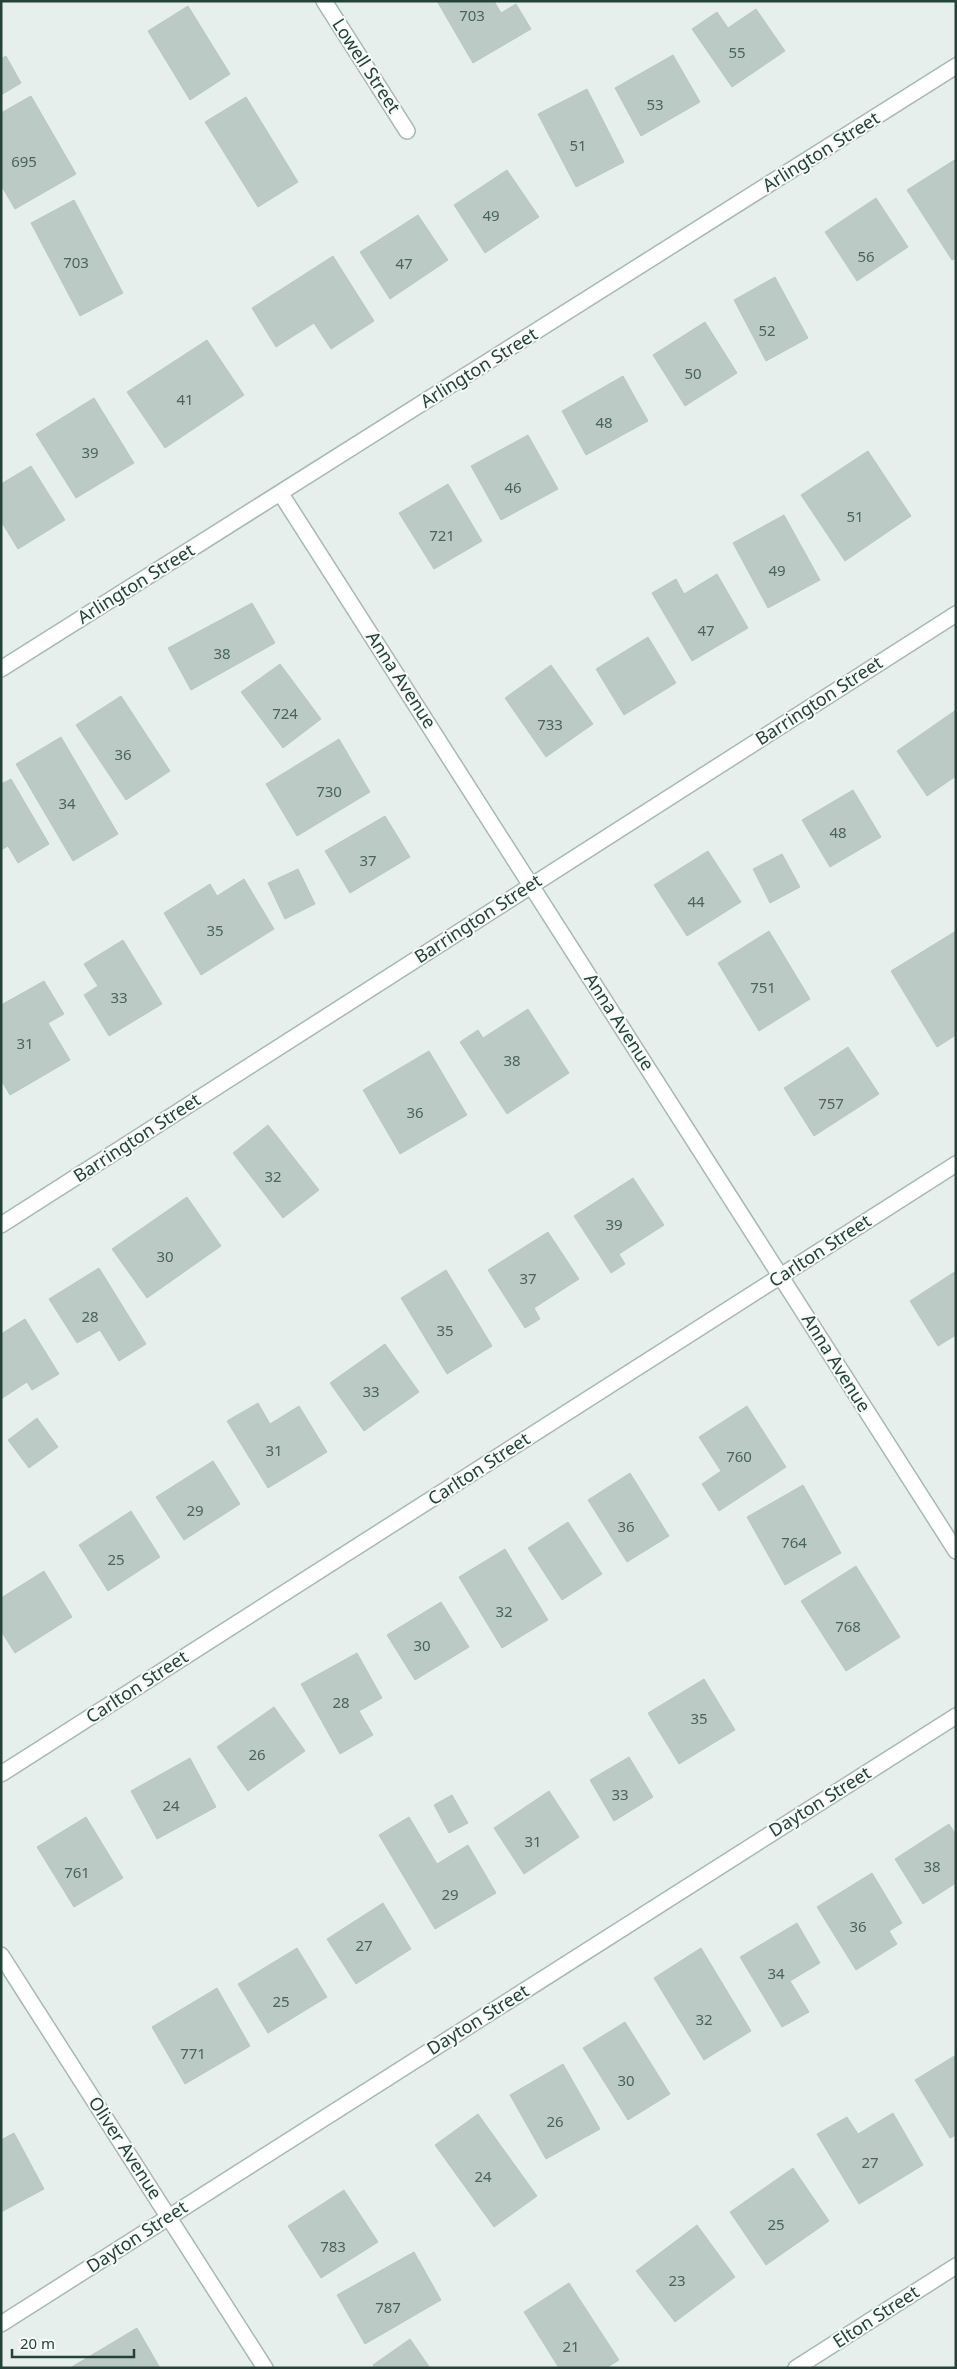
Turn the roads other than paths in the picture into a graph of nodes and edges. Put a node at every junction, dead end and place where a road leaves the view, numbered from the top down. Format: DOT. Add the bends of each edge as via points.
graph roads {
  1 [pos="324,1"];
  2 [pos="956,66"];
  3 [pos="407,130"];
  4 [pos="281,494"];
  5 [pos="956,614"];
  6 [pos="1,669"];
  7 [pos="532,884"];
  8 [pos="956,1164"];
  9 [pos="1,1225"];
  10 [pos="781,1276"];
  11 [pos="956,1551"];
  12 [pos="956,1716"];
  13 [pos="1,1774"];
  14 [pos="1,1954"];
  15 [pos="168,2217"];
  16 [pos="956,2266"];
  17 [pos="1,2324"];
  18 [pos="264,2368"];
  19 [pos="796,2368"];
  1 -- 3 [label="street, Lowell Street"];
  2 -- 4 [label="street, Arlington Street"];
  4 -- 6 [label="street, Arlington Street"];
  4 -- 7 [label="street, Anna Avenue"];
  5 -- 7 [label="street, Barrington Street"];
  7 -- 9 [label="street, Barrington Street"];
  7 -- 10 [label="street, Anna Avenue"];
  8 -- 10 [label="street, Carlton Street"];
  10 -- 11 [label="street, Anna Avenue"];
  10 -- 13 [label="street, Carlton Street"];
  12 -- 15 [label="street, Dayton Street"];
  14 -- 15 [label="street, Oliver Avenue"];
  15 -- 17 [label="street, Dayton Street"];
  15 -- 18 [label="street, Oliver Avenue"];
  16 -- 19 [label="street, Elton Street"];
}
